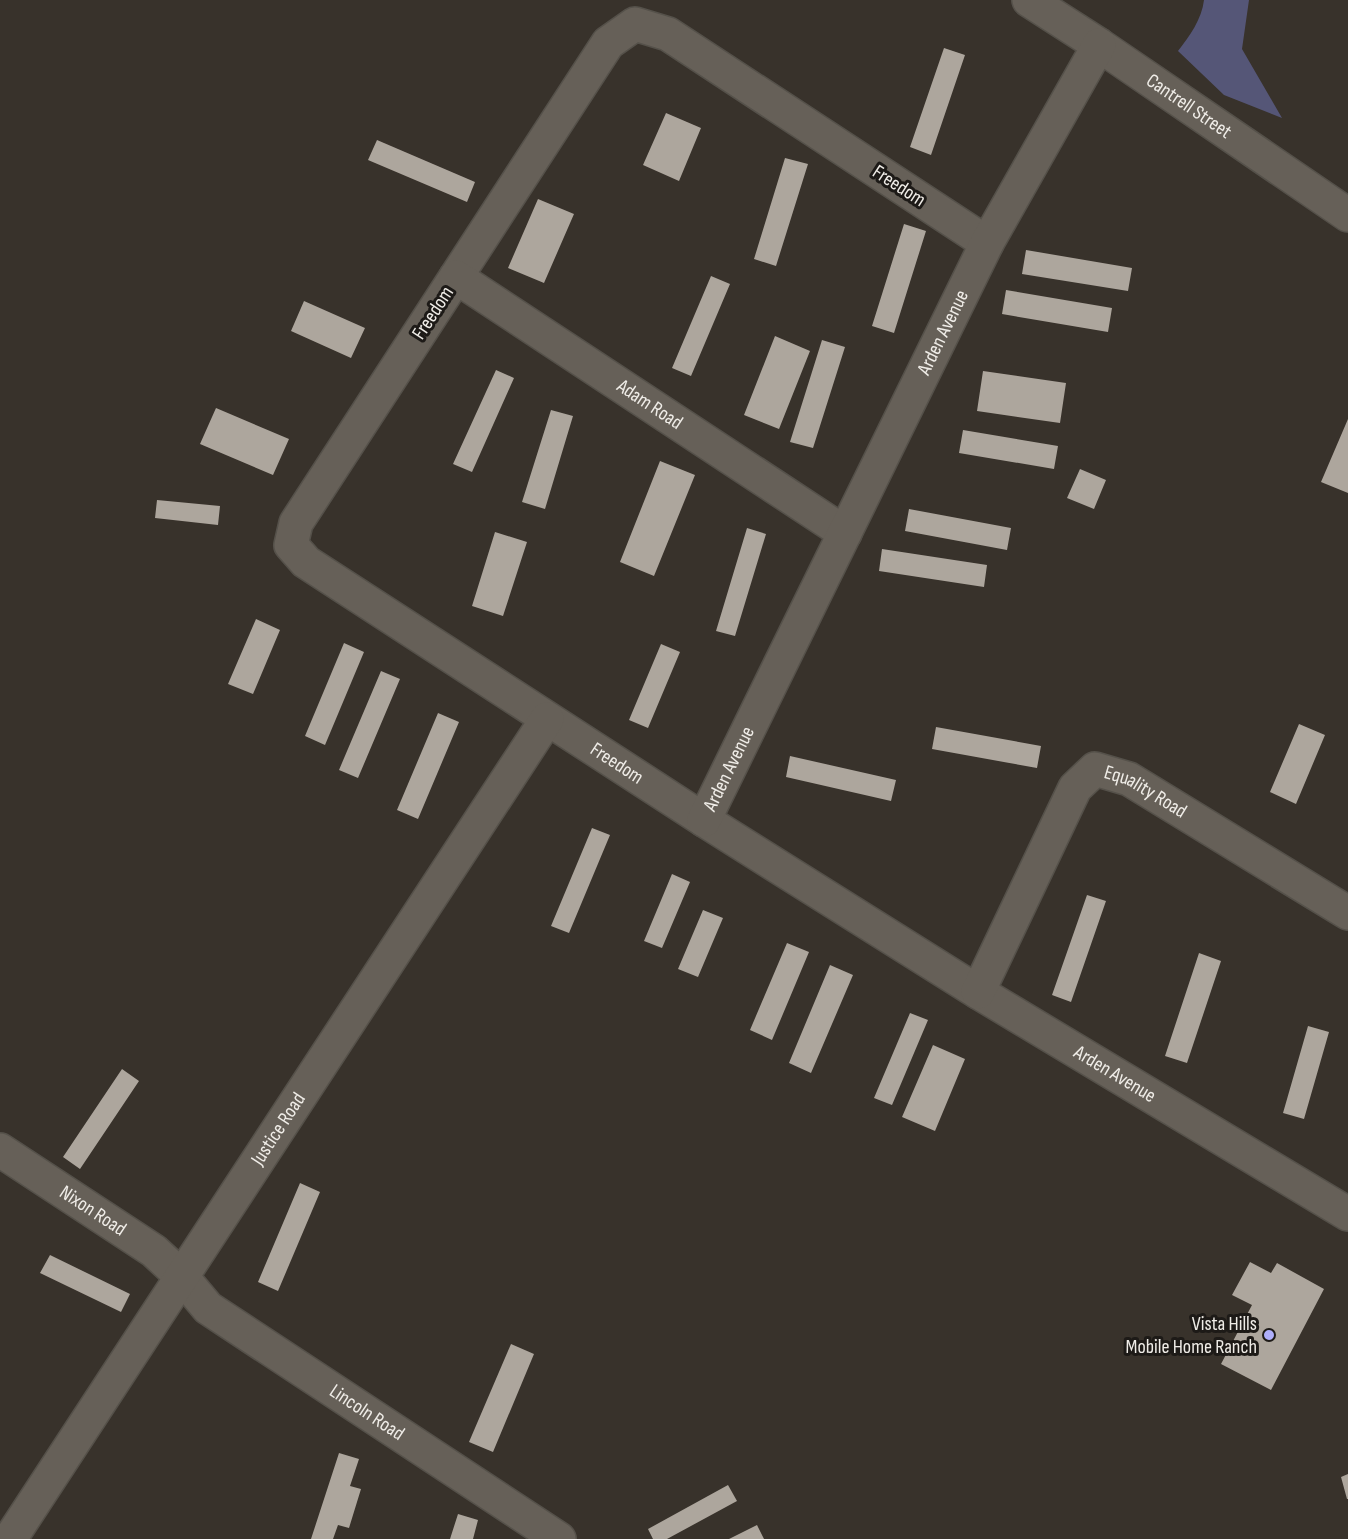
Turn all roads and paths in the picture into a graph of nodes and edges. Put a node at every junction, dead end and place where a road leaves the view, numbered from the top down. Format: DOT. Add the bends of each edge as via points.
graph roads {
  1 [pos="1029,0"];
  2 [pos="1099,45"];
  3 [pos="1348,215"];
  4 [pos="987,243"];
  5 [pos="456,277"];
  6 [pos="845,533"];
  7 [pos="547,719"];
  8 [pos="704,820"];
  9 [pos="1348,913"];
  10 [pos="978,992"];
  11 [pos="0,1150"];
  12 [pos="1348,1214"];
  13 [pos="182,1277"];
  14 [pos="10,1539"];
  15 [pos="559,1539"];
  1 -- 2 [label="street, Cantrell Street"];
  2 -- 3 [label="street, Cantrell Street"];
  2 -- 4 [label="street, Arden Avenue"];
  4 -- 5 [label="street, Freedom" via="668,34 635,24 608,43"];
  4 -- 6 [label="street, Arden Avenue"];
  5 -- 6 [label="street, Adam Road"];
  5 -- 7 [label="street, Freedom" via="296,523 291,545 306,562"];
  6 -- 8 [label="street, Arden Avenue"];
  7 -- 8 [label="street, Freedom"];
  7 -- 13 [label="street, Justice Road"];
  8 -- 10 [label="street, Arden Avenue"];
  9 -- 10 [label="street, Equality Road" via="1129,779 1095,769 1075,788"];
  10 -- 12 [label="street, Arden Avenue"];
  11 -- 13 [label="street, Nixon Road" via="154,1251"];
  13 -- 14 [label="street, Justice Road"];
  13 -- 15 [label="street, Lincoln Road" via="208,1308"];
}
